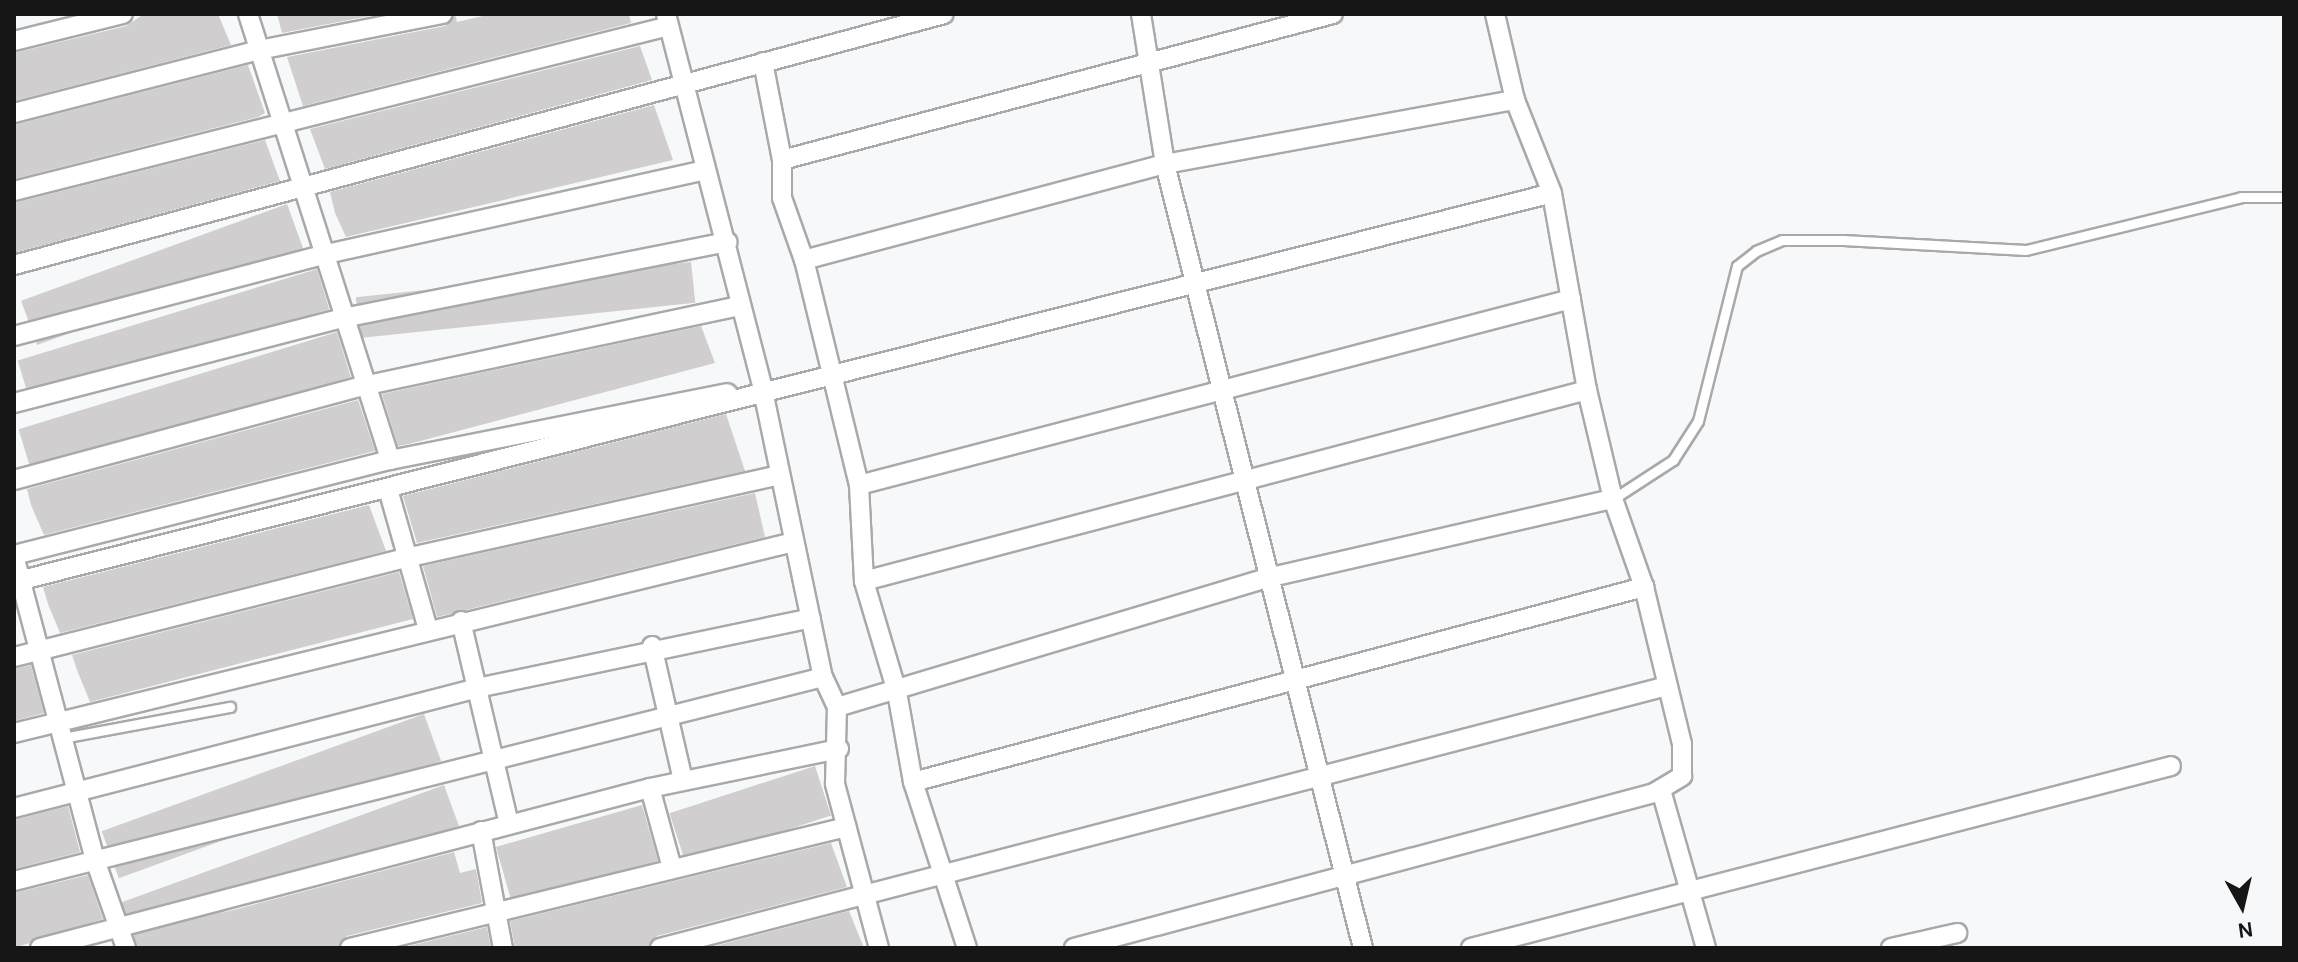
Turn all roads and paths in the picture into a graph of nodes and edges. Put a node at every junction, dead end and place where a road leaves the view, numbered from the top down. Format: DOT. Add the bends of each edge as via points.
graph roads {
  1 [pos="123,14"];
  2 [pos="248,14"];
  3 [pos="443,14"];
  4 [pos="944,14"];
  5 [pos="1141,14"];
  6 [pos="1333,14"];
  7 [pos="1495,14"];
  8 [pos="668,20"];
  9 [pos="50,23"];
  10 [pos="14,41"];
  11 [pos="259,50"];
  12 [pos="763,62"];
  13 [pos="1147,63"];
  14 [pos="689,88"];
  15 [pos="1515,100"];
  16 [pos="14,113"];
  17 [pos="278,119"];
  18 [pos="782,160"];
  19 [pos="1165,164"];
  20 [pos="706,170"];
  21 [pos="301,190"];
  22 [pos="14,191"];
  23 [pos="1552,193"];
  24 [pos="2284,197"];
  25 [pos="728,242"];
  26 [pos="322,256"];
  27 [pos="804,260"];
  28 [pos="14,265"];
  29 [pos="1193,283"];
  30 [pos="1571,299"];
  31 [pos="739,306"];
  32 [pos="343,318"];
  33 [pos="14,336"];
  34 [pos="835,380"];
  35 [pos="363,386"];
  36 [pos="1220,389"];
  37 [pos="1587,390"];
  38 [pos="762,391"];
  39 [pos="14,403"];
  40 [pos="390,460"];
  41 [pos="776,476"];
  42 [pos="14,480"];
  43 [pos="1243,482"];
  44 [pos="859,485"];
  45 [pos="388,489"];
  46 [pos="1613,499"];
  47 [pos="794,542"];
  48 [pos="410,557"];
  49 [pos="1267,578"];
  50 [pos="19,581"];
  51 [pos="864,581"];
  52 [pos="1644,587"];
  53 [pos="811,618"];
  54 [pos="461,621"];
  55 [pos="428,629"];
  56 [pos="652,646"];
  57 [pos="41,649"];
  58 [pos="14,657"];
  59 [pos="823,677"];
  60 [pos="1293,680"];
  61 [pos="1667,686"];
  62 [pos="477,688"];
  63 [pos="897,692"];
  64 [pos="230,707"];
  65 [pos="837,707"];
  66 [pos="666,711"];
  67 [pos="60,729"];
  68 [pos="14,733"];
  69 [pos="839,749"];
  70 [pos="491,755"];
  71 [pos="2171,766"];
  72 [pos="1321,772"];
  73 [pos="683,780"];
  74 [pos="913,782"];
  75 [pos="650,788"];
  76 [pos="1661,790"];
  77 [pos="76,792"];
  78 [pos="14,808"];
  79 [pos="509,824"];
  80 [pos="846,827"];
  81 [pos="481,831"];
  82 [pos="95,860"];
  83 [pos="672,868"];
  84 [pos="1344,871"];
  85 [pos="938,872"];
  86 [pos="14,881"];
  87 [pos="1689,890"];
  88 [pos="864,894"];
  89 [pos="496,911"];
  90 [pos="121,926"];
  91 [pos="1957,933"];
  92 [pos="40,948"];
  93 [pos="126,948"];
  94 [pos="350,948"];
  95 [pos="503,948"];
  96 [pos="660,948"];
  97 [pos="879,948"];
  98 [pos="967,948"];
  99 [pos="1074,948"];
  100 [pos="1363,948"];
  101 [pos="1471,948"];
  102 [pos="1706,948"];
  103 [pos="1891,948"];
  1 -- 9 [label="street"];
  2 -- 11 [label="street"];
  3 -- 11 [label="street"];
  4 -- 12 [label="street"];
  5 -- 13 [label="street"];
  6 -- 13 [label="street"];
  7 -- 15 [label="street"];
  8 -- 14 [label="street"];
  8 -- 17 [label="street"];
  9 -- 10 [label="street"];
  11 -- 16 [label="street"];
  11 -- 17 [label="street"];
  12 -- 14 [label="street"];
  12 -- 18 [label="street"];
  13 -- 18 [label="street"];
  13 -- 19 [label="street"];
  14 -- 20 [label="street"];
  14 -- 21 [label="street"];
  15 -- 19 [label="street"];
  15 -- 23 [label="street"];
  17 -- 21 [label="street"];
  17 -- 22 [label="street"];
  18 -- 27 [label="street" via="784,208"];
  19 -- 27 [label="street"];
  19 -- 29 [label="street"];
  20 -- 25 [label="street"];
  20 -- 26 [label="street"];
  21 -- 26 [label="street"];
  21 -- 28 [label="street"];
  23 -- 29 [label="street"];
  23 -- 30 [label="street"];
  24 -- 46 [label="lane" via="2241,197 2026,250 1782,240 1756,251 1737,266 1698,421 1673,460"];
  25 -- 31 [label="street"];
  25 -- 32 [label="street"];
  26 -- 32 [label="street"];
  26 -- 33 [label="street"];
  27 -- 34 [label="street"];
  29 -- 34 [label="street"];
  29 -- 36 [label="street"];
  30 -- 36 [label="street"];
  30 -- 37 [label="street"];
  31 -- 35 [label="street"];
  31 -- 38 [label="street"];
  32 -- 35 [label="street"];
  32 -- 39 [label="street"];
  34 -- 38 [label="street"];
  34 -- 44 [label="street"];
  35 -- 40 [label="street"];
  35 -- 42 [label="street"];
  36 -- 43 [label="street"];
  36 -- 44 [label="street"];
  37 -- 43 [label="street"];
  37 -- 46 [label="street"];
  38 -- 40 [label="street"];
  38 -- 41 [label="street"];
  38 -- 45 [label="street"];
  40 -- 50 [label="street" via="14,555"];
  41 -- 47 [label="street"];
  41 -- 48 [label="street"];
  43 -- 49 [label="street"];
  43 -- 51 [label="street"];
  44 -- 51 [label="street"];
  45 -- 48 [label="street"];
  45 -- 50 [label="street"];
  46 -- 49 [label="street"];
  46 -- 52 [label="street"];
  47 -- 53 [label="street"];
  47 -- 54 [label="street"];
  48 -- 55 [label="street"];
  48 -- 57 [label="street"];
  49 -- 60 [label="street"];
  49 -- 63 [label="street"];
  50 -- 57 [label="street"];
  51 -- 63 [label="street"];
  52 -- 60 [label="street"];
  52 -- 61 [label="street"];
  53 -- 56 [label="street"];
  53 -- 59 [label="street"];
  54 -- 55 [label="street"];
  54 -- 62 [label="street"];
  55 -- 67 [label="street"];
  56 -- 62 [label="street"];
  56 -- 66 [label="street"];
  57 -- 58 [label="street"];
  57 -- 67 [label="street"];
  59 -- 65 [label="street"];
  59 -- 66 [label="street"];
  60 -- 72 [label="street"];
  60 -- 74 [label="street"];
  61 -- 72 [label="street"];
  61 -- 76 [label="street" via="1683,767"];
  62 -- 70 [label="street"];
  62 -- 77 [label="street"];
  63 -- 65 [label="street"];
  63 -- 74 [label="street"];
  64 -- 67 [label="lane"];
  65 -- 69 [label="street"];
  66 -- 70 [label="street"];
  66 -- 73 [label="street"];
  67 -- 68 [label="street"];
  67 -- 77 [label="street"];
  69 -- 73 [label="street"];
  69 -- 80 [label="street" via="835,784"];
  70 -- 79 [label="street"];
  70 -- 82 [label="street"];
  71 -- 87 [label="street"];
  72 -- 84 [label="street"];
  72 -- 85 [label="street"];
  73 -- 75 [label="street"];
  74 -- 85 [label="street"];
  75 -- 79 [label="street"];
  75 -- 83 [label="street"];
  76 -- 84 [label="street"];
  76 -- 87 [label="street"];
  77 -- 78 [label="street"];
  77 -- 82 [label="street"];
  79 -- 81 [label="street"];
  80 -- 83 [label="street"];
  80 -- 88 [label="street"];
  81 -- 89 [label="street"];
  81 -- 90 [label="street"];
  82 -- 86 [label="street"];
  82 -- 90 [label="street"];
  83 -- 89 [label="street"];
  84 -- 99 [label="street"];
  84 -- 100 [label="street"];
  85 -- 88 [label="street"];
  85 -- 98 [label="street"];
  87 -- 101 [label="street"];
  87 -- 102 [label="street"];
  88 -- 96 [label="street"];
  88 -- 97 [label="street"];
  89 -- 94 [label="street"];
  89 -- 95 [label="street"];
  90 -- 92 [label="street"];
  90 -- 93 [label="street"];
  91 -- 103 [label="street"];
}
